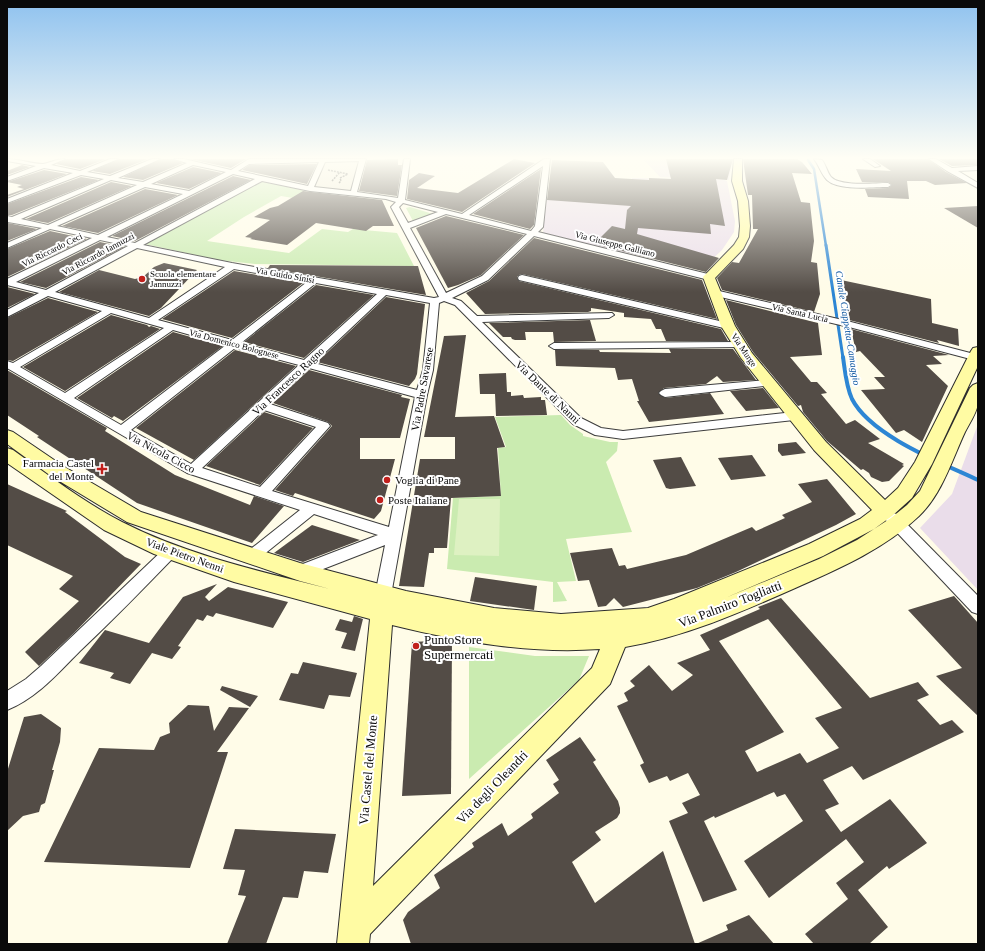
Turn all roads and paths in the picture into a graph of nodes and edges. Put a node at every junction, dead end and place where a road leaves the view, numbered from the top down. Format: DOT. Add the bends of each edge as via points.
graph roads {
  1 [pos="48,203"];
  2 [pos="100,203"];
  3 [pos="169,203"];
  4 [pos="215,203"];
  5 [pos="399,203"];
  6 [pos="410,203"];
  7 [pos="482,203"];
  8 [pos="542,203"];
  9 [pos="743,203"];
  10 [pos="444,212"];
  11 [pos="462,217"];
  12 [pos="9,219"];
  13 [pos="48,227"];
  14 [pos="405,227"];
  15 [pos="531,234"];
  16 [pos="98,238"];
  17 [pos="7,246"];
  18 [pos="135,246"];
  19 [pos="232,266"];
  20 [pos="708,277"];
  21 [pos="522,278"];
  22 [pos="316,280"];
  23 [pos="8,282"];
  24 [pos="47,292"];
  25 [pos="384,292"];
  26 [pos="715,293"];
  27 [pos="439,300"];
  28 [pos="110,310"];
  29 [pos="7,314"];
  30 [pos="609,315"];
  31 [pos="474,319"];
  32 [pos="151,321"];
  33 [pos="728,326"];
  34 [pos="172,327"];
  35 [pos="235,344"];
  36 [pos="740,345"];
  37 [pos="554,346"];
  38 [pos="977,356"];
  39 [pos="307,364"];
  40 [pos="10,365"];
  41 [pos="768,383"];
  42 [pos="978,388"];
  43 [pos="665,393"];
  44 [pos="421,395"];
  45 [pos="66,398"];
  46 [pos="262,405"];
  47 [pos="794,416"];
  48 [pos="122,432"];
  49 [pos="7,436"];
  50 [pos="7,454"];
  51 [pos="192,470"];
  52 [pos="263,492"];
  53 [pos="312,508"];
  54 [pos="892,518"];
  55 [pos="395,535"];
  56 [pos="170,552"];
  57 [pos="252,556"];
  58 [pos="300,572"];
  59 [pos="383,604"];
  60 [pos="978,607"];
  61 [pos="617,637"];
  62 [pos="7,701"];
  63 [pos="353,936"];
  1 -- 12 [label="street"];
  2 -- 13 [label="street"];
  3 -- 16 [label="street, Via Riccardo Ceci"];
  4 -- 18 [label="street, Via Riccardo Iannuzzi"];
  5 -- 14 [label="street" via="396,207"];
  6 -- 10 [label="street, Via Giuseppe Galliano"];
  7 -- 11 [label="street"];
  8 -- 15 [label="street" via="539,227"];
  9 -- 20 [label="main road" via="745,226 740,247"];
  10 -- 11 [label="street, Via Giuseppe Galliano"];
  10 -- 14 [label="street"];
  11 -- 15 [label="street, Via Giuseppe Galliano"];
  12 -- 13 [label="street, Via Guido Sinisi"];
  13 -- 16 [label="street, Via Guido Sinisi"];
  13 -- 17 [label="street"];
  14 -- 27 [label="street"];
  15 -- 20 [label="street, Via Giuseppe Galliano"];
  15 -- 27 [label="street" via="485,278"];
  16 -- 18 [label="street, Via Guido Sinisi"];
  16 -- 23 [label="street, Via Riccardo Ceci"];
  18 -- 19 [label="street, Via Guido Sinisi"];
  18 -- 24 [label="street, Via Riccardo Iannuzzi"];
  19 -- 22 [label="street, Via Guido Sinisi"];
  19 -- 32 [label="street"];
  20 -- 26 [label="main road, Via Murge"];
  21 -- 33 [label="street"];
  22 -- 25 [label="street, Via Guido Sinisi"];
  22 -- 35 [label="street"];
  23 -- 24 [label="street, Via Domenico Bolognese"];
  24 -- 28 [label="street, Via Domenico Bolognese"];
  24 -- 29 [label="street, Via Riccardo Iannuzzi"];
  25 -- 27 [label="street, Via Guido Sinisi"];
  25 -- 39 [label="street, Via Francesco Ragno"];
  26 -- 33 [label="main road, Via Murge"];
  26 -- 38 [label="street, Via Santa Lucia"];
  27 -- 31 [label="street, Via Dante di Nanni" via="458,303"];
  27 -- 44 [label="street, Via Padre Savarese" via="428,370"];
  28 -- 32 [label="street, Via Domenico Bolognese"];
  28 -- 40 [label="street"];
  30 -- 31 [label="street"];
  31 -- 47 [label="street, Via Dante di Nanni" via="577,421 591,430 604,434 623,435"];
  32 -- 34 [label="street, Via Domenico Bolognese"];
  33 -- 36 [label="main road, Via Murge"];
  34 -- 35 [label="street, Via Domenico Bolognese"];
  34 -- 45 [label="street"];
  35 -- 39 [label="street, Via Domenico Bolognese"];
  35 -- 48 [label="street"];
  36 -- 37 [label="street"];
  36 -- 41 [label="main road, Via Murge"];
  38 -- 54 [label="main road, Via Palmiro Togliatti" via="931,448"];
  39 -- 44 [label="street, Via Domenico Bolognese"];
  39 -- 46 [label="street, Via Francesco Ragno"];
  40 -- 45 [label="street, Via Nicola Cicco"];
  41 -- 43 [label="street"];
  41 -- 47 [label="main road, Via Murge"];
  42 -- 54 [label="main road, Via Palmiro Togliatti" via="928,495 916,510"];
  44 -- 55 [label="street, Via Padre Savarese"];
  45 -- 48 [label="street, Via Nicola Cicco"];
  46 -- 51 [label="street, Via Francesco Ragno"];
  46 -- 52 [label="street" via="324,426"];
  47 -- 54 [label="main road, Via Murge" via="820,446"];
  48 -- 51 [label="street, Via Nicola Cicco"];
  49 -- 57 [label="main road, Viale Pietro Nenni" via="134,517"];
  50 -- 56 [label="main road, Viale Pietro Nenni" via="113,526"];
  51 -- 52 [label="street, Via Nicola Cicco"];
  52 -- 53 [label="street, Via Nicola Cicco"];
  53 -- 55 [label="street, Via Nicola Cicco"];
  53 -- 57 [label="street"];
  54 -- 59 [label="main road, Via Palmiro Togliatti" via="867,524 816,550 648,618 598,623 538,623 443,609"];
  54 -- 60 [label="street"];
  54 -- 61 [label="main road, Via Palmiro Togliatti" via="885,534 826,565 737,604 690,622 652,632"];
  55 -- 58 [label="street"];
  55 -- 59 [label="street, Via Padre Savarese"];
  56 -- 59 [label="main road, Viale Pietro Nenni" via="223,570"];
  56 -- 62 [label="street" via="46,673 18,696"];
  57 -- 58 [label="main road, Viale Pietro Nenni"];
  58 -- 59 [label="main road, Viale Pietro Nenni"];
  59 -- 61 [label="main road, Via Palmiro Togliatti" via="420,622 503,636 541,640"];
  59 -- 63 [label="main road, Via Castel del Monte"];
  61 -- 63 [label="main road, Via degli Oleandri" via="601,676"];
}
